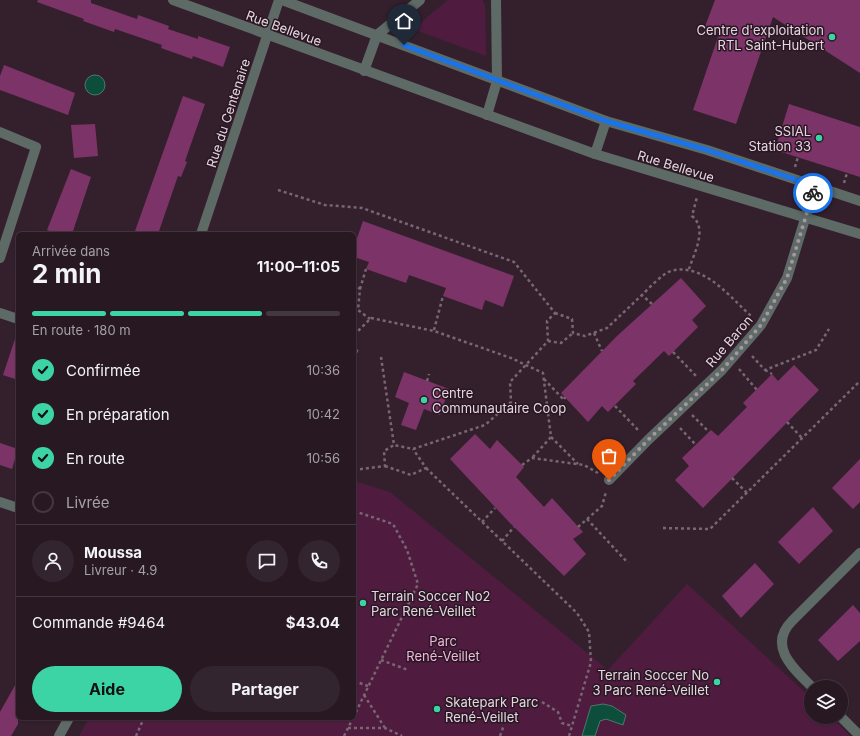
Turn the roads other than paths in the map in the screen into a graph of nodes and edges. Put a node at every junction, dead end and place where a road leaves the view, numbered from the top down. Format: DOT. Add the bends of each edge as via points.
graph roads {
  1 [pos="173,0"];
  2 [pos="280,0"];
  3 [pos="420,0"];
  4 [pos="496,0"];
  5 [pos="377,35"];
  6 [pos="267,36"];
  7 [pos="364,70"];
  8 [pos="498,81"];
  9 [pos="487,115"];
  10 [pos="606,121"];
  11 [pos="0,132"];
  12 [pos="595,154"];
  13 [pos="815,186"];
  14 [pos="860,201"];
  15 [pos="805,219"];
  16 [pos="202,232"];
  17 [pos="860,234"];
  18 [pos="0,258"];
  19 [pos="0,313"];
  20 [pos="16,318"];
  21 [pos="609,480"];
  22 [pos="0,502"];
  23 [pos="16,507"];
  24 [pos="860,553"];
  25 [pos="805,680"];
  26 [pos="68,720"];
  27 [pos="848,724"];
  28 [pos="59,736"];
  29 [pos="860,736"];
  1 -- 6 [label="street, Rue Bellevue"];
  2 -- 5 [label="street, Rue Bellevue"];
  2 -- 6 [label="street, Rue du Centenaire"];
  3 -- 5 [label="street"];
  4 -- 8 [label="street"];
  5 -- 7 [label="street"];
  5 -- 8 [label="street, Rue Bellevue"];
  6 -- 7 [label="street, Rue Bellevue"];
  6 -- 16 [label="street, Rue du Centenaire"];
  7 -- 9 [label="street, Rue Bellevue"];
  8 -- 9 [label="street"];
  8 -- 10 [label="street, Rue Bellevue"];
  9 -- 12 [label="street, Rue Bellevue"];
  10 -- 12 [label="street"];
  10 -- 13 [label="street, Rue Bellevue" via="707,150"];
  11 -- 18 [label="street" via="36,147"];
  12 -- 15 [label="street, Rue Bellevue"];
  13 -- 14 [label="street, Rue Bellevue"];
  13 -- 15 [label="street, Rue Baron"];
  15 -- 17 [label="street, Rue Bellevue"];
  15 -- 21 [label="street, Rue Baron" via="787,278 761,325 731,361"];
  19 -- 20 [label="street"];
  22 -- 23 [label="street"];
  24 -- 25 [label="street" via="785,631 783,648 786,660"];
  26 -- 28 [label="street"];
  27 -- 29 [label="street"];
}
